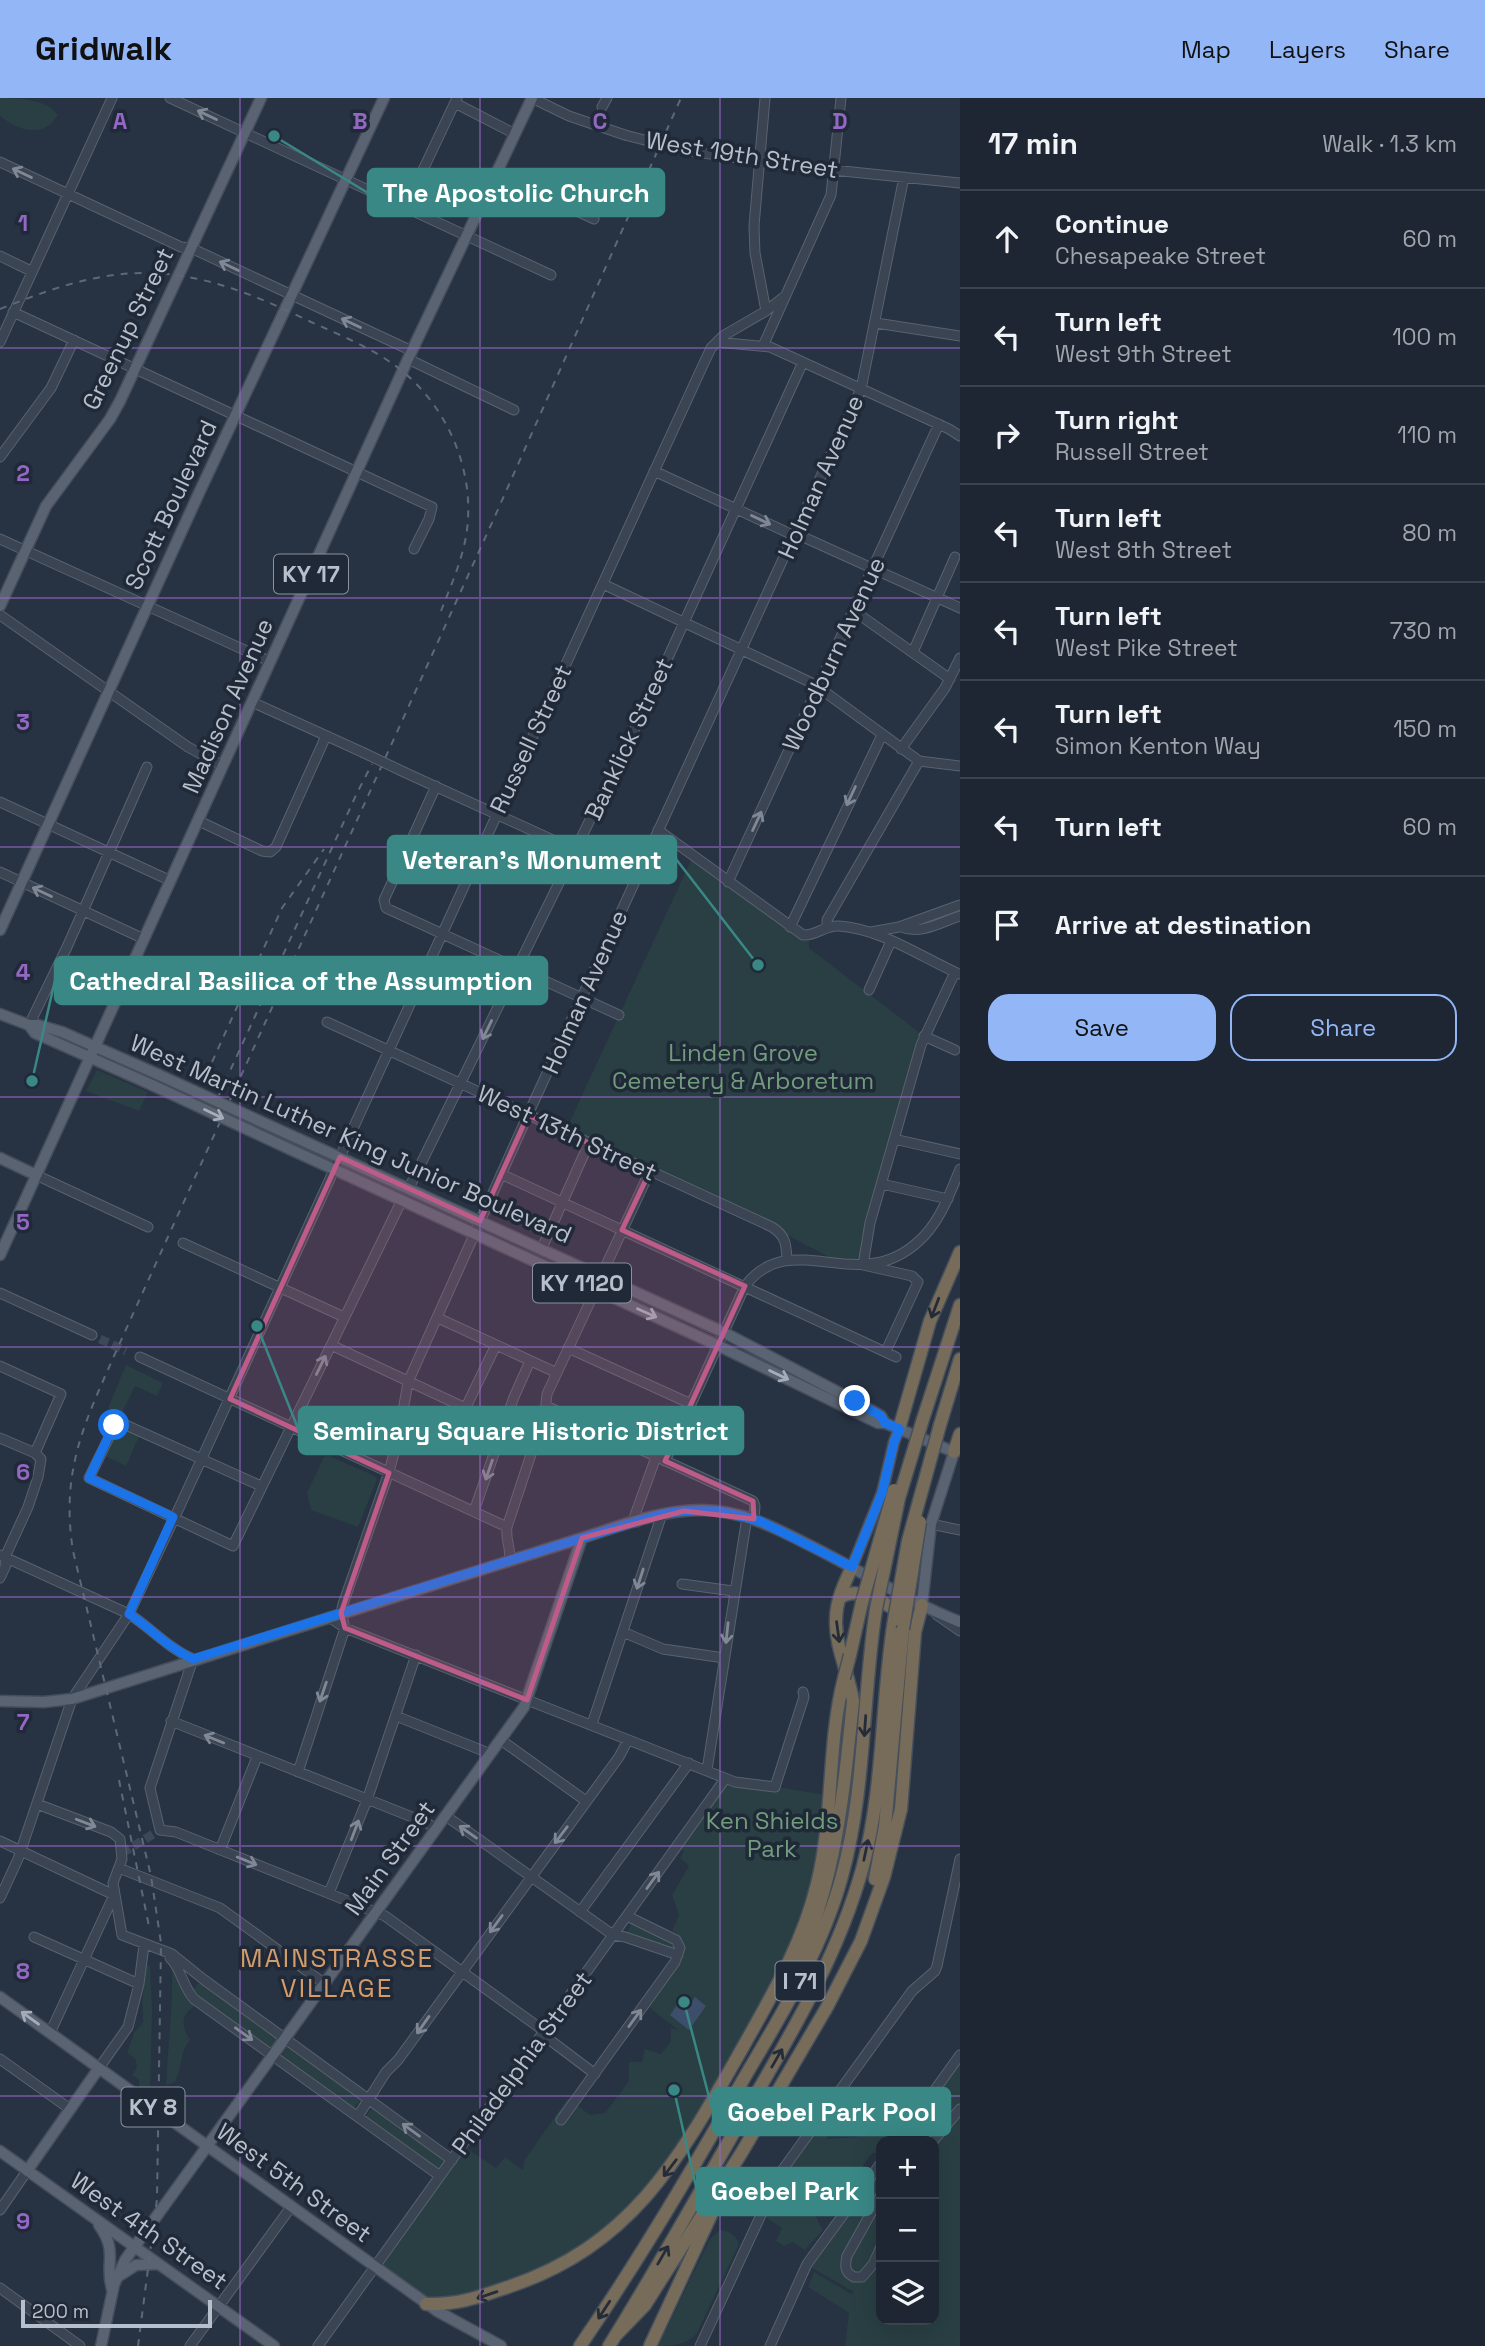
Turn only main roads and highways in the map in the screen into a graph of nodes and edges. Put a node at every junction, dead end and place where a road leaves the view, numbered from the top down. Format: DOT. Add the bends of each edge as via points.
graph roads {
  1 [pos="261,98"];
  2 [pos="384,98"];
  3 [pos="532,98"];
  4 [pos="0,606"];
  5 [pos="0,930"];
  6 [pos="0,1014"];
  7 [pos="29,1025"];
  8 [pos="96,1048"];
  9 [pos="90,1059"];
  10 [pos="0,1158"];
  11 [pos="36,1175"];
  12 [pos="960,1252"];
  13 [pos="0,1255"];
  14 [pos="960,1305"];
  15 [pos="960,1359"];
  16 [pos="921,1418"];
  17 [pos="885,1423"];
  18 [pos="900,1429"];
  19 [pos="960,1434"];
  20 [pos="957,1453"];
  21 [pos="582,1538"];
  22 [pos="852,1567"];
  23 [pos="839,1599"];
  24 [pos="928,1608"];
  25 [pos="960,1622"];
  26 [pos="904,1627"];
  27 [pos="1,1700"];
  28 [pos="838,1773"];
  29 [pos="883,1779"];
  30 [pos="833,1819"];
  31 [pos="891,1827"];
  32 [pos="0,1997"];
  33 [pos="99,2068"];
  34 [pos="715,2129"];
  35 [pos="207,2147"];
  36 [pos="0,2151"];
  37 [pos="742,2152"];
  38 [pos="27,2171"];
  39 [pos="94,2217"];
  40 [pos="136,2245"];
  41 [pos="163,2265"];
  42 [pos="117,2277"];
  43 [pos="113,2291"];
  44 [pos="426,2304"];
  45 [pos="613,2340"];
  46 [pos="102,2342"];
  47 [pos="274,2346"];
  48 [pos="501,2346"];
  49 [pos="580,2346"];
  50 [pos="650,2346"];
  1 -- 4 [label="main road, Greenup Street" via="110,419 46,506"];
  2 -- 5 [label="main road, Scott Boulevard"];
  3 -- 8 [label="main road, Madison Avenue / KY 17" via="410,355"];
  6 -- 7 [label="main road"];
  7 -- 8 [label="main road, West Martin Luther King Junior Boulevard" via="62,1032"];
  7 -- 9 [label="main road, KY 1120" via="35,1033"];
  8 -- 9 [label="main road, Madison Avenue"];
  8 -- 17 [label="main road, West Martin Luther King Junior Boulevard / KY 1120, bridge" via="723,1332 855,1401"];
  9 -- 11 [label="main road, Madison Avenue"];
  9 -- 17 [label="main road, West Martin Luther King Junior Boulevard / KY 1120, one-way, bridge"];
  10 -- 11 [label="main road"];
  11 -- 13 [label="main road, Madison Avenue"];
  12 -- 18 [label="highway, one-way" via="930,1321"];
  14 -- 16 [label="highway, I 71"];
  15 -- 26 [label="highway, bridge" via="932,1452"];
  16 -- 28 [label="highway, bridge" via="886,1513 844,1678 837,1716"];
  16 -- 34 [label="highway, I 71, one-way, bridge" via="876,1609 855,1821 833,1905 810,1962"];
  17 -- 18 [label="main road, West Martin Luther King Junior Boulevard / KY 1120"];
  18 -- 20 [label="main road, KY 1120"];
  18 -- 22 [label="main road" via="882,1493"];
  19 -- 20 [label="highway"];
  20 -- 24 [label="main road" via="931,1524"];
  21 -- 22 [label="main road" via="662,1514 703,1510 775,1527"];
  21 -- 27 [label="main road" via="72,1699"];
  21 -- 35 [label="main road, Main Street" via="527,1700"];
  22 -- 23 [label="highway"];
  22 -- 24 [label="main road"];
  23 -- 26 [label="highway" via="858,1592 911,1616 914,1622"];
  23 -- 28 [label="highway, one-way" via="837,1633 853,1701"];
  24 -- 25 [label="main road"];
  24 -- 26 [label="highway"];
  26 -- 29 [label="highway"];
  26 -- 31 [label="highway" via="903,1781"];
  28 -- 30 [label="highway"];
  29 -- 31 [label="highway"];
  45 -- 29 [label="highway, I 71, one-way" via="829,1962 854,1896"];
  30 -- 34 [label="highway" via="829,1878 810,1938 730,2088"];
  30 -- 44 [label="highway, one-way" via="812,1904 782,1979 697,2129 657,2184 613,2230 556,2269 464,2302"];
  31 -- 37 [label="highway" via="845,1973"];
  33 -- 32 [label="main road, West 5th Street / KY 8, one-way"];
  33 -- 35 [label="main road, West 5th Street / KY 8"];
  33 -- 38 [label="main road"];
  34 -- 49 [label="highway, I 71, one-way"];
  35 -- 40 [label="main road, Main Street"];
  35 -- 44 [label="main road, West 5th Street / KY 8"];
  36 -- 38 [label="main road, West 4th Street"];
  37 -- 45 [label="highway" via="645,2305"];
  37 -- 50 [label="highway"];
  38 -- 39 [label="main road, West 4th Street"];
  39 -- 40 [label="main road, West 4th Street"];
  39 -- 43 [label="main road" via="108,2237"];
  40 -- 41 [label="main road, West 4th Street"];
  40 -- 42 [label="main road, Main Street"];
  41 -- 42 [label="main road" via="142,2263"];
  41 -- 47 [label="main road, West 4th Street"];
  42 -- 43 [label="main road, Main Street"];
  43 -- 46 [label="main road"];
  44 -- 48 [label="main road, West 5th Street / KY 8"];
}
